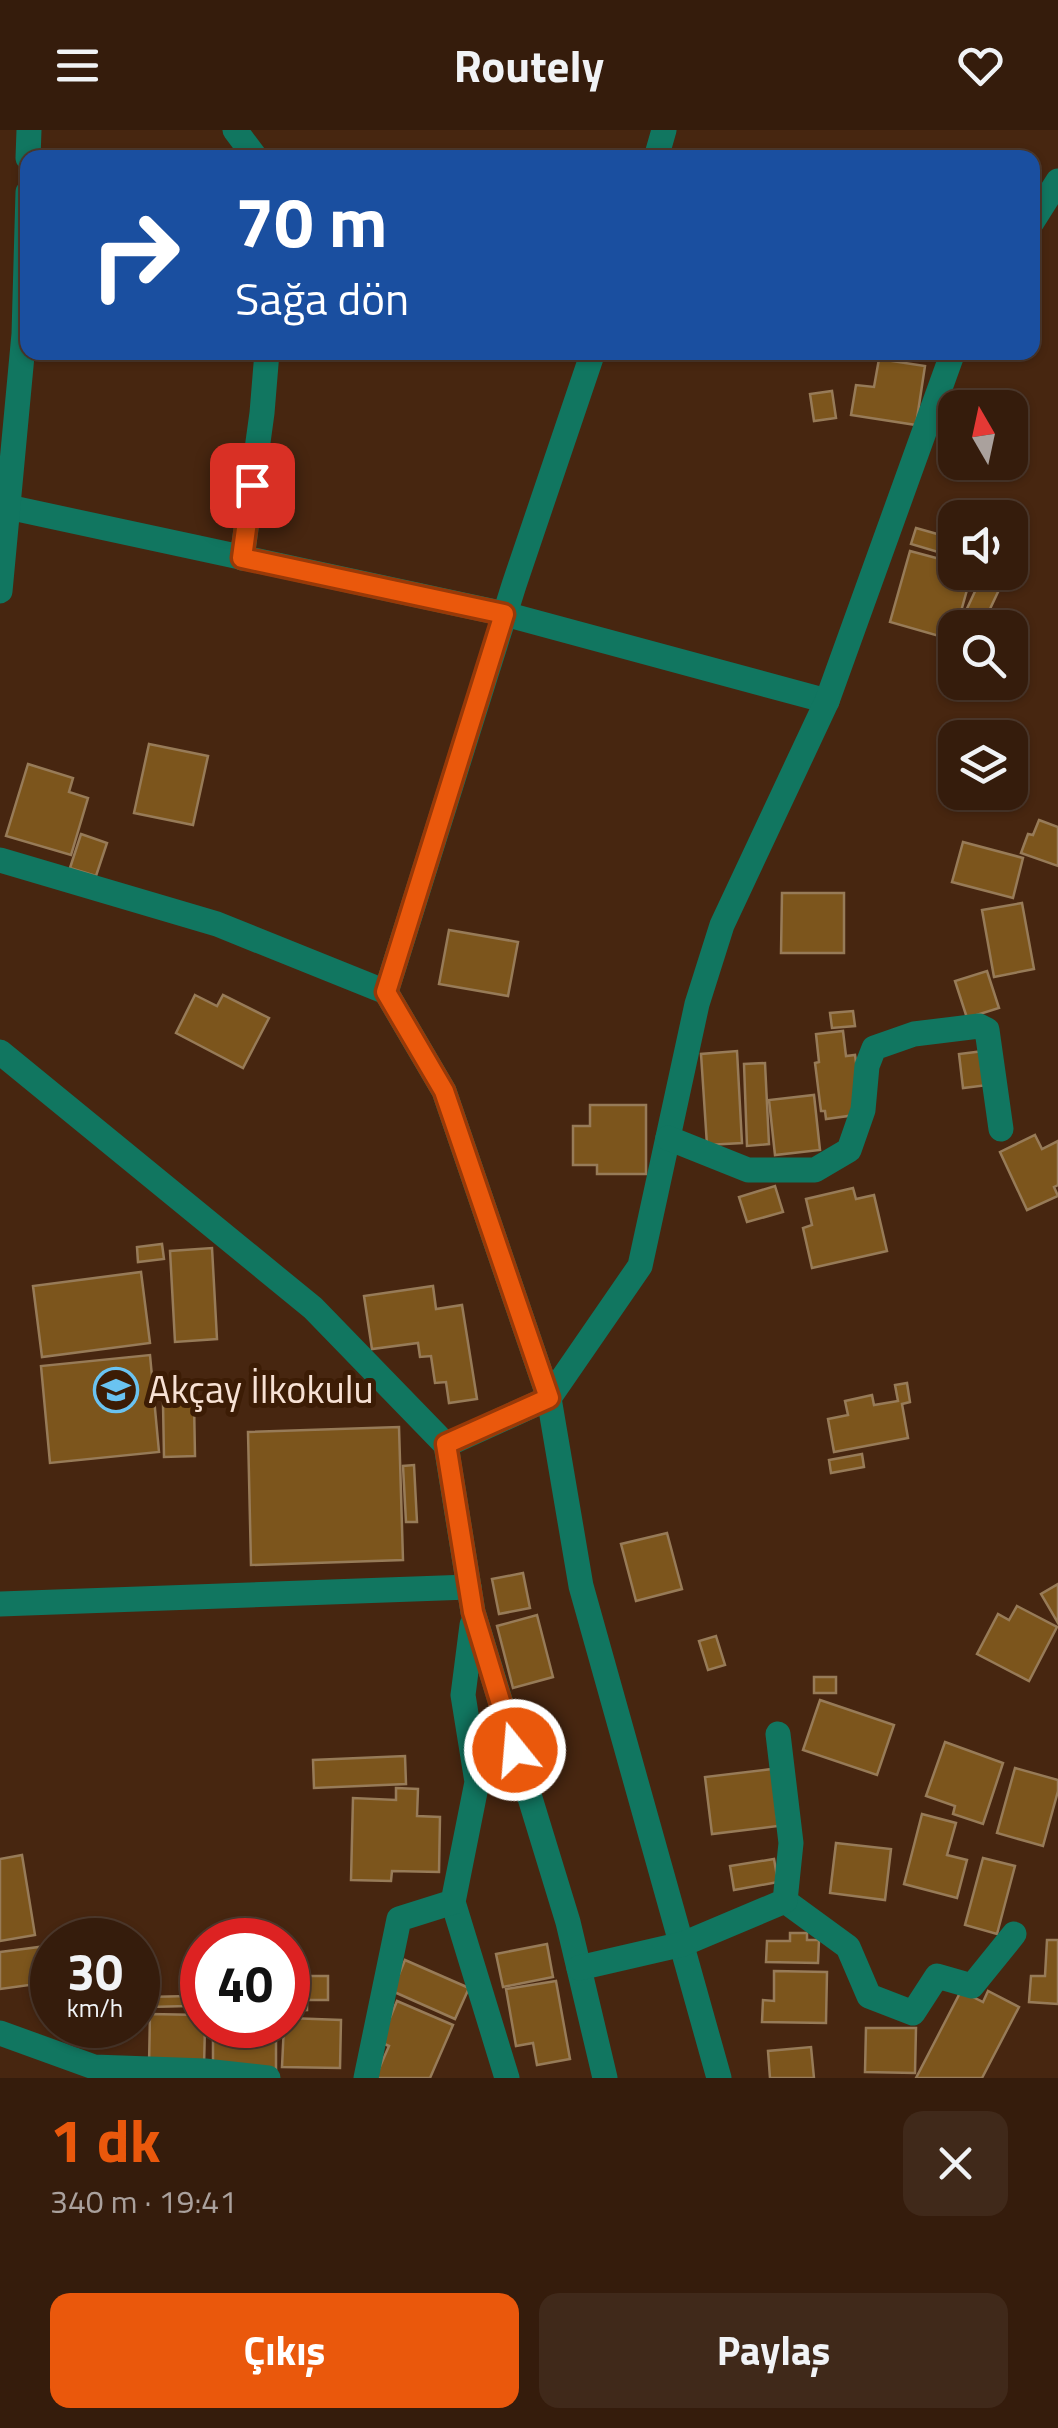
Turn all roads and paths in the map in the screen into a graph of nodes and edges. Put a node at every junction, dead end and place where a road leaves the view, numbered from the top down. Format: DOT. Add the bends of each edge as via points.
graph roads {
  1 [pos="234,130"];
  2 [pos="250,150"];
  3 [pos="1058,181"];
  4 [pos="1040,209"];
  5 [pos="22,360"];
  6 [pos="266,360"];
  7 [pos="590,360"];
  8 [pos="950,360"];
  9 [pos="8,507"];
  10 [pos="242,558"];
  11 [pos="0,591"];
  12 [pos="504,614"];
  13 [pos="827,700"];
  14 [pos="0,860"];
  15 [pos="386,992"];
  16 [pos="0,1052"];
  17 [pos="1002,1129"];
  18 [pos="668,1138"];
  19 [pos="549,1398"];
  20 [pos="446,1444"];
  21 [pos="471,1599"];
  22 [pos="0,1604"];
  23 [pos="778,1734"];
  24 [pos="786,1901"];
  25 [pos="452,1902"];
  26 [pos="1014,1934"];
  27 [pos="676,1946"];
  28 [pos="579,1968"];
  29 [pos="0,2033"];
  30 [pos="268,2078"];
  31 [pos="366,2078"];
  32 [pos="507,2078"];
  33 [pos="605,2078"];
  34 [pos="718,2078"];
  1 -- 2 [label="street"];
  3 -- 4 [label="street"];
  5 -- 9 [label="street"];
  6 -- 10 [label="street"];
  7 -- 12 [label="street"];
  8 -- 13 [label="street"];
  9 -- 10 [label="street"];
  9 -- 11 [label="street"];
  10 -- 12 [label="street"];
  12 -- 13 [label="street"];
  12 -- 15 [label="street"];
  13 -- 18 [label="street" via="722,924"];
  14 -- 15 [label="street" via="217,924"];
  15 -- 19 [label="street" via="444,1091"];
  16 -- 20 [label="street" via="313,1308"];
  17 -- 18 [label="street" via="987,1030 979,1026 914,1034 874,1048 864,1110 848,1150 814,1170 748,1170"];
  18 -- 19 [label="street" via="640,1266"];
  19 -- 20 [label="street"];
  19 -- 27 [label="street" via="581,1586"];
  20 -- 21 [label="street"];
  21 -- 22 [label="street"];
  21 -- 25 [label="street" via="463,1694 477,1782"];
  21 -- 28 [label="street"];
  23 -- 24 [label="street" via="791,1843"];
  24 -- 26 [label="street" via="848,1947 869,1996 913,2012 937,1976 972,1986"];
  24 -- 27 [label="street"];
  25 -- 31 [label="street" via="399,1919"];
  25 -- 32 [label="street"];
  27 -- 28 [label="street"];
  27 -- 34 [label="street"];
  28 -- 33 [label="street"];
  29 -- 30 [label="street" via="94,2067"];
}
